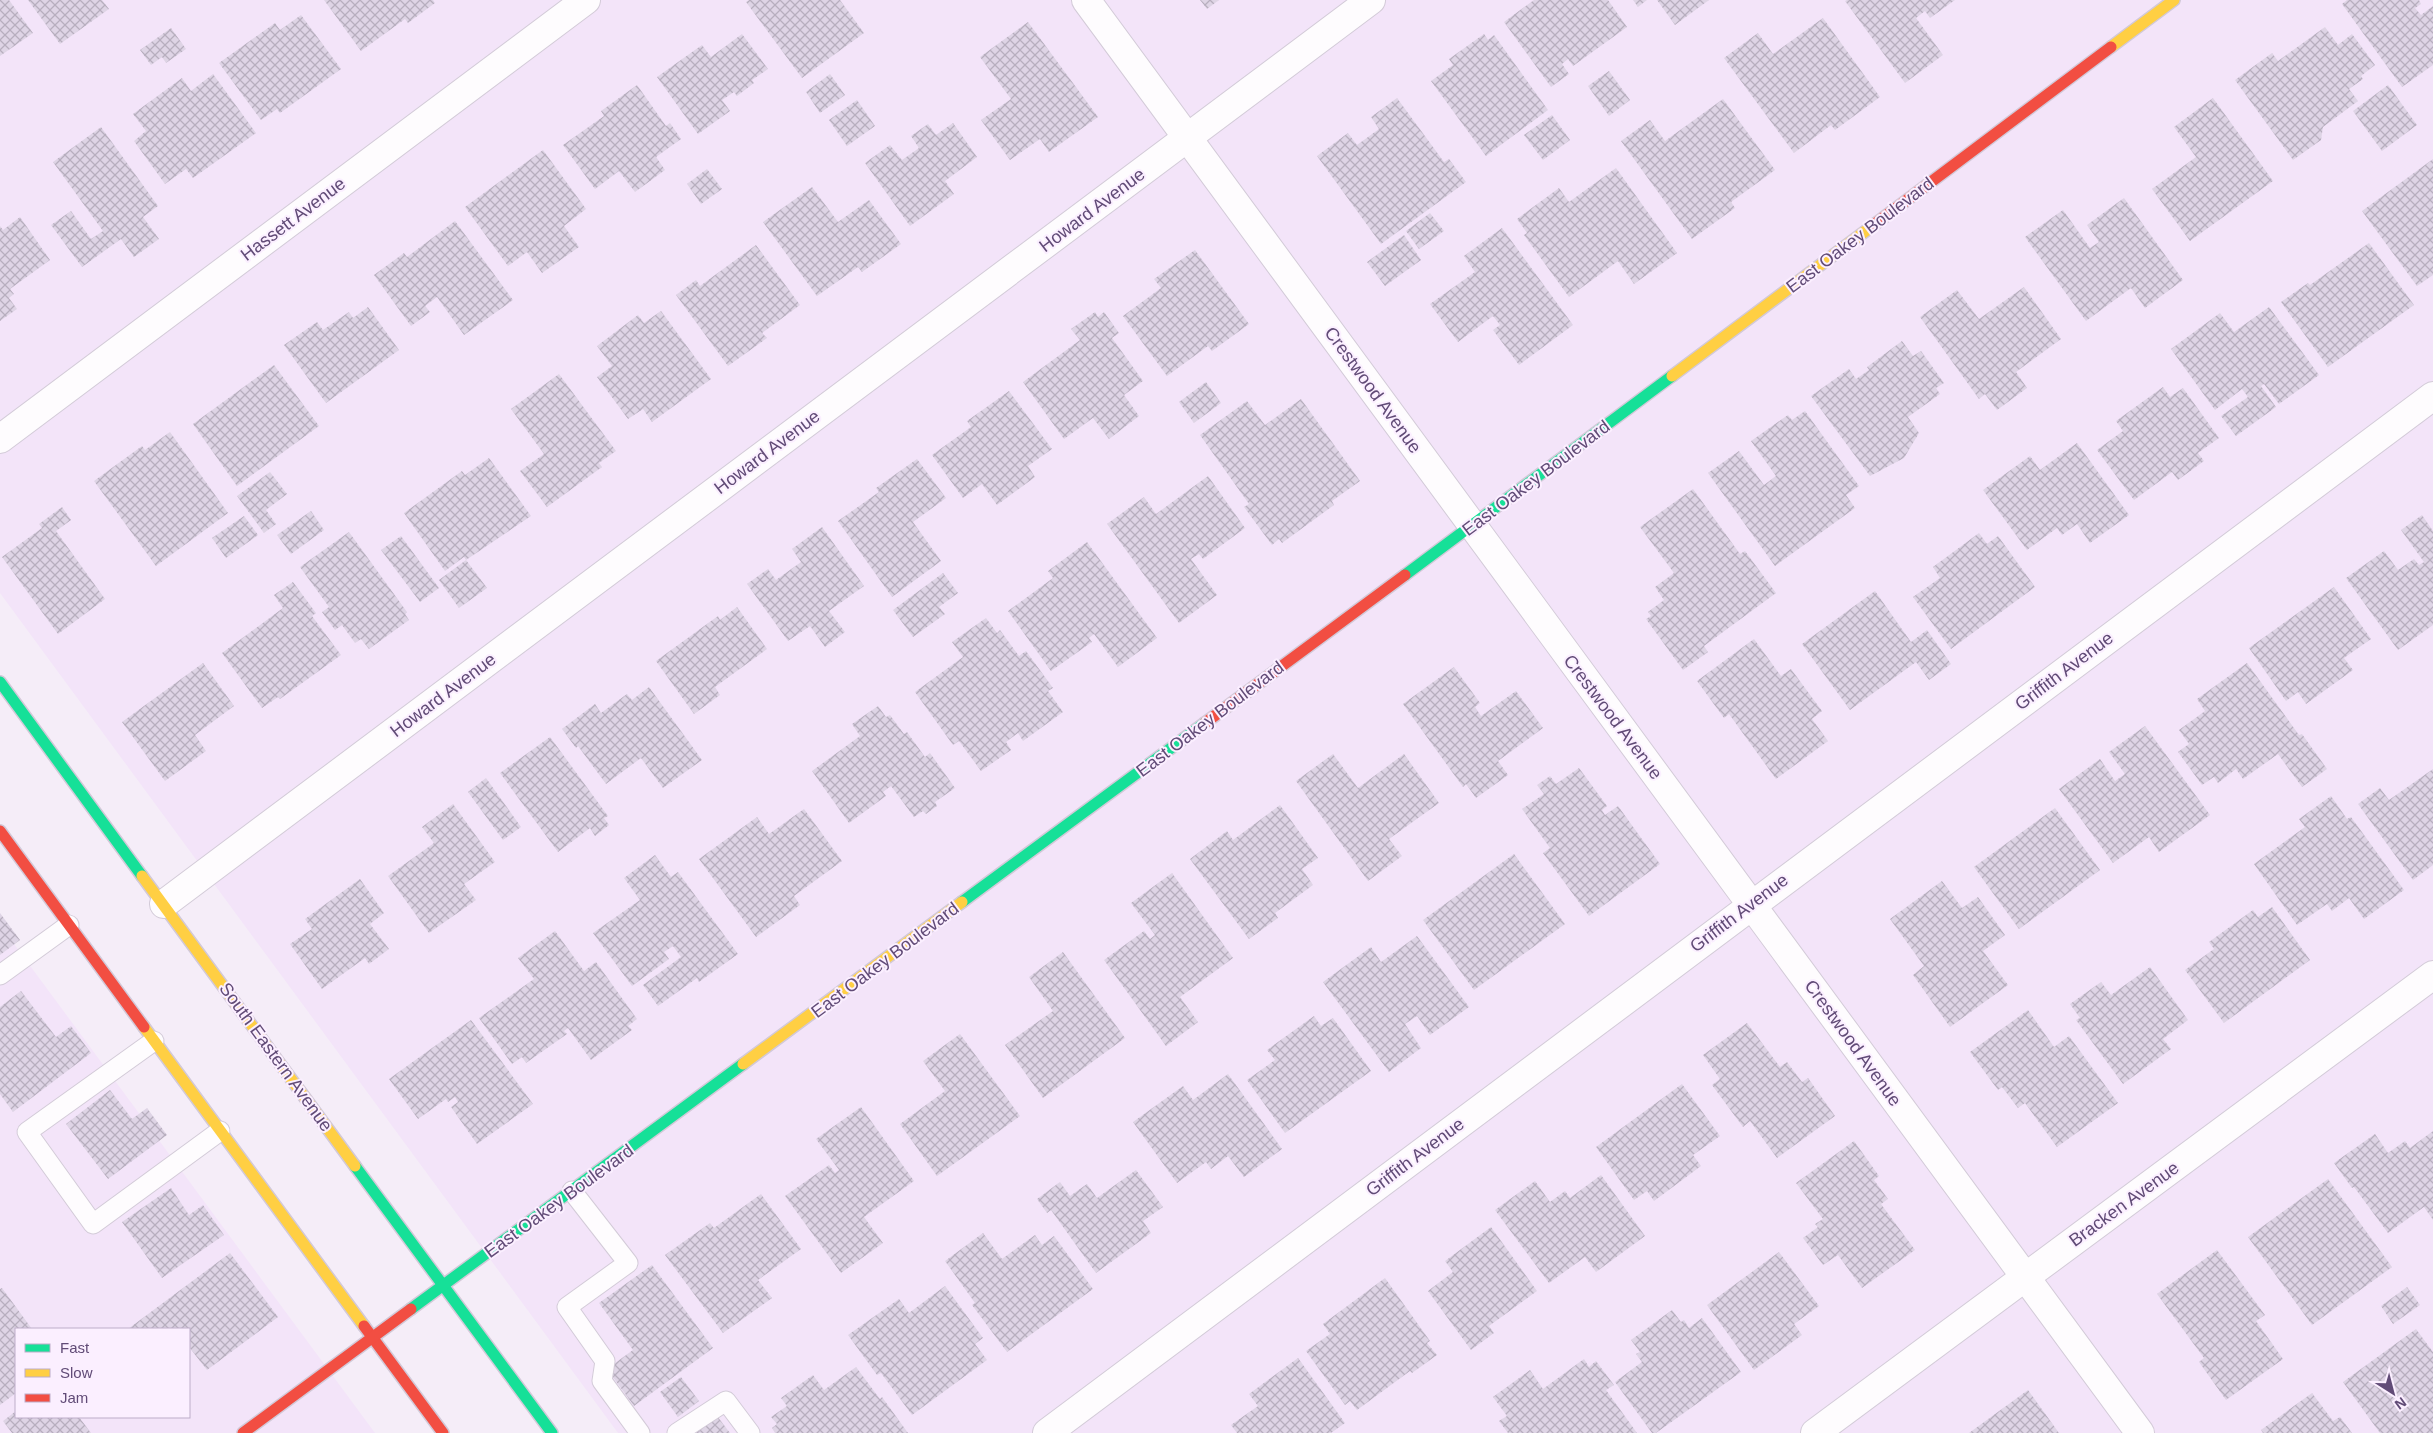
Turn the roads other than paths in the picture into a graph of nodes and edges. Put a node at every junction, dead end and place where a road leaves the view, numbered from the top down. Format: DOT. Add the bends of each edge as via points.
graph roads {
  1 [pos="586,0"];
  2 [pos="1086,0"];
  3 [pos="1371,0"];
  4 [pos="2174,0"];
  5 [pos="1187,138"];
  6 [pos="2433,396"];
  7 [pos="0,439"];
  8 [pos="1473,525"];
  9 [pos="0,682"];
  10 [pos="3,841"];
  11 [pos="164,904"];
  12 [pos="1751,904"];
  13 [pos="69,925"];
  14 [pos="0,975"];
  15 [pos="2433,975"];
  16 [pos="154,1041"];
  17 [pos="220,1131"];
  18 [pos="572,1191"];
  19 [pos="2024,1276"];
  20 [pos="444,1286"];
  21 [pos="373,1338"];
  22 [pos="636,1431"];
  23 [pos="243,1433"];
  24 [pos="443,1433"];
  25 [pos="552,1433"];
  26 [pos="677,1433"];
  27 [pos="750,1433"];
  28 [pos="1047,1433"];
  29 [pos="1815,1433"];
  30 [pos="2140,1433"];
  1 -- 7 [label="street, Hassett Avenue"];
  2 -- 5 [label="street, Crestwood Avenue"];
  3 -- 5 [label="street, Howard Avenue"];
  4 -- 8 [label="street, East Oakey Boulevard"];
  5 -- 8 [label="street, Crestwood Avenue"];
  5 -- 11 [label="street, Howard Avenue"];
  6 -- 12 [label="street, Griffith Avenue"];
  8 -- 12 [label="street, Crestwood Avenue"];
  8 -- 18 [label="street, East Oakey Boulevard"];
  9 -- 11 [label="street, South Eastern Avenue"];
  10 -- 13 [label="street"];
  11 -- 20 [label="street, South Eastern Avenue"];
  12 -- 19 [label="street, Crestwood Avenue"];
  12 -- 28 [label="street, Griffith Avenue"];
  13 -- 14 [label="lane"];
  13 -- 16 [label="street"];
  15 -- 19 [label="street, Bracken Avenue"];
  16 -- 17 [label="street"];
  16 -- 17 [label="lane" via="26,1132 92,1224"];
  17 -- 21 [label="street"];
  18 -- 20 [label="street, East Oakey Boulevard"];
  18 -- 22 [label="lane" via="628,1262 567,1307 605,1360 602,1381"];
  19 -- 29 [label="street, Bracken Avenue"];
  19 -- 30 [label="street, Crestwood Avenue"];
  20 -- 21 [label="street, East Oakey Boulevard"];
  20 -- 25 [label="street, South Eastern Avenue"];
  21 -- 23 [label="street, East Oakey Boulevard"];
  21 -- 24 [label="street"];
  26 -- 27 [label="lane" via="726,1400"];
}
